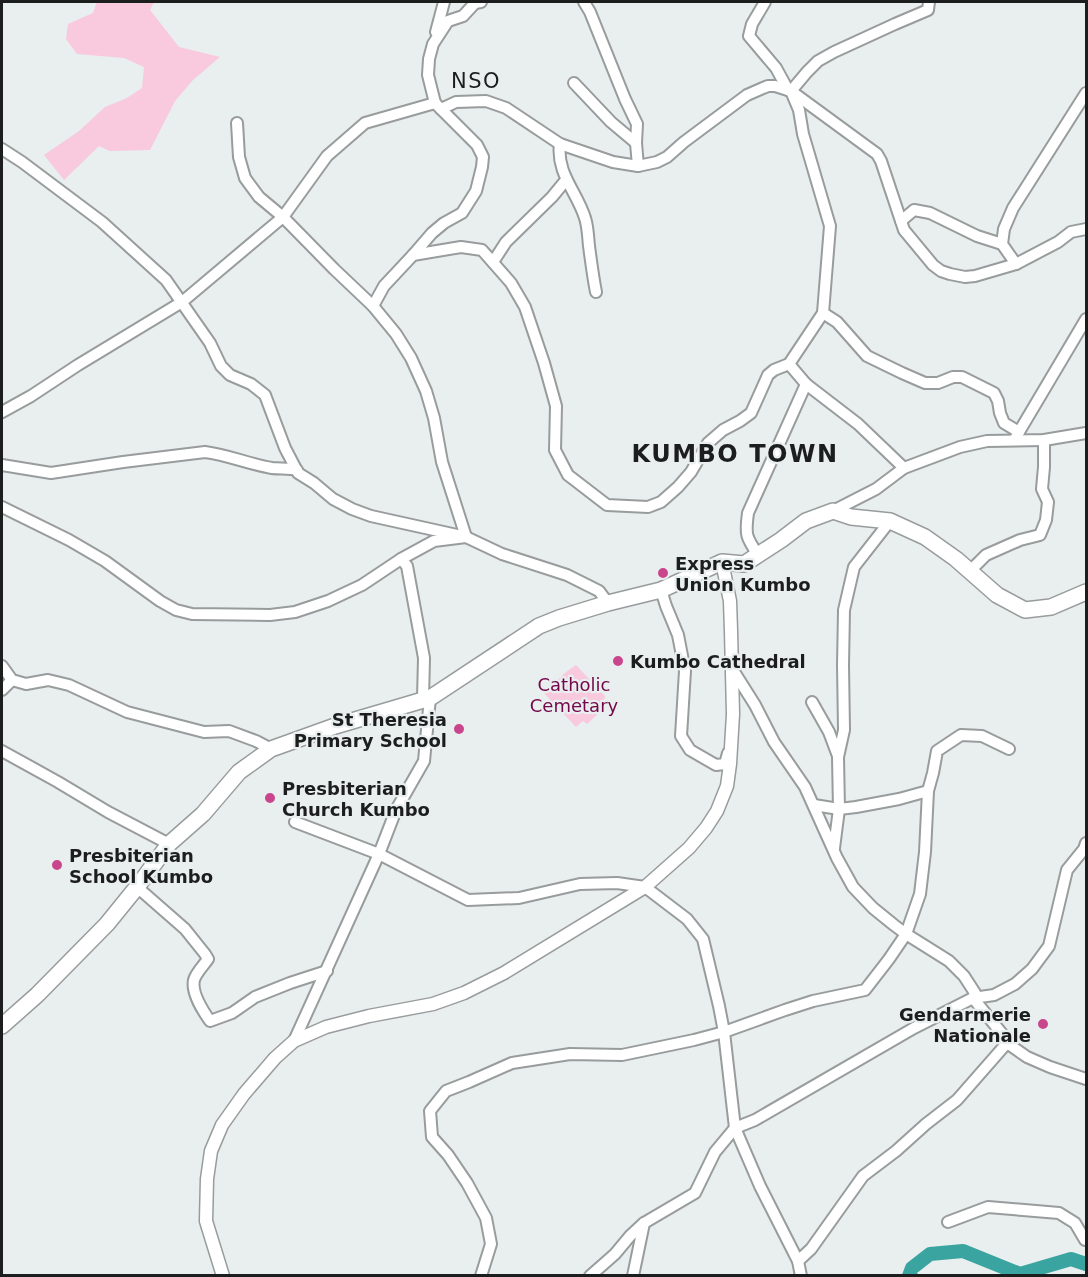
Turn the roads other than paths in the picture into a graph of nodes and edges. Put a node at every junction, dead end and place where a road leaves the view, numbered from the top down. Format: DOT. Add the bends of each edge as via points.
graph roads {
  1 [pos="444,2"];
  2 [pos="481,2"];
  3 [pos="584,2"];
  4 [pos="765,2"];
  5 [pos="929,2"];
  6 [pos="433,44"];
  7 [pos="574,83"];
  8 [pos="789,91"];
  9 [pos="1086,93"];
  10 [pos="438,106"];
  11 [pos="237,123"];
  12 [pos="636,143"];
  13 [pos="560,144"];
  14 [pos="2,149"];
  15 [pos="638,166"];
  16 [pos="566,180"];
  17 [pos="283,217"];
  18 [pos="901,221"];
  19 [pos="1086,229"];
  20 [pos="1002,244"];
  21 [pos="413,255"];
  22 [pos="493,262"];
  23 [pos="1016,264"];
  24 [pos="596,292"];
  25 [pos="182,302"];
  26 [pos="372,306"];
  27 [pos="823,313"];
  28 [pos="1086,319"];
  29 [pos="789,364"];
  30 [pos="806,384"];
  31 [pos="2,412"];
  32 [pos="1086,433"];
  33 [pos="1016,436"];
  34 [pos="1044,440"];
  35 [pos="2,465"];
  36 [pos="904,468"];
  37 [pos="297,470"];
  38 [pos="2,507"];
  39 [pos="833,511"];
  40 [pos="890,521"];
  41 [pos="466,537"];
  42 [pos="758,555"];
  43 [pos="401,559"];
  44 [pos="722,562"];
  45 [pos="970,571"];
  46 [pos="661,590"];
  47 [pos="1086,592"];
  48 [pos="608,603"];
  49 [pos="2,666"];
  50 [pos="731,667"];
  51 [pos="12,680"];
  52 [pos="2,690"];
  53 [pos="426,699"];
  54 [pos="812,702"];
  55 [pos="731,744"];
  56 [pos="271,749"];
  57 [pos="1009,749"];
  58 [pos="2,751"];
  59 [pos="838,757"];
  60 [pos="928,791"];
  61 [pos="813,805"];
  62 [pos="839,809"];
  63 [pos="295,822"];
  64 [pos="1086,843"];
  65 [pos="169,844"];
  66 [pos="833,850"];
  67 [pos="379,854"];
  68 [pos="137,887"];
  69 [pos="645,887"];
  70 [pos="906,934"];
  71 [pos="327,971"];
  72 [pos="973,998"];
  73 [pos="2,1026"];
  74 [pos="724,1032"];
  75 [pos="294,1041"];
  76 [pos="1007,1043"];
  77 [pos="1086,1079"];
  78 [pos="735,1128"];
  79 [pos="948,1222"];
  80 [pos="644,1223"];
  81 [pos="1086,1240"];
  82 [pos="798,1261"];
  83 [pos="223,1275"];
  84 [pos="482,1275"];
  85 [pos="590,1275"];
  86 [pos="633,1275"];
  87 [pos="801,1275"];
  1 -- 6 [label="street"];
  2 -- 6 [label="street" via="475,3 464,16 448,21"];
  3 -- 12 [label="street" via="638,124"];
  4 -- 8 [label="street" via="749,36 776,68"];
  5 -- 8 [label="street" via="928,10 818,61"];
  6 -- 10 [label="street" via="428,75"];
  7 -- 12 [label="street"];
  8 -- 15 [label="street" via="768,86 747,96 667,157"];
  8 -- 18 [label="street" via="877,154"];
  8 -- 27 [label="street" via="799,110 830,226"];
  9 -- 20 [label="street" via="1012,208"];
  10 -- 13 [label="street" via="486,101 506,108"];
  10 -- 17 [label="street" via="365,123 327,156"];
  10 -- 21 [label="street" via="477,145 483,157 481,176 462,213 432,233"];
  11 -- 17 [label="street" via="239,158 245,178 259,197"];
  12 -- 15 [label="street"];
  13 -- 15 [label="street"];
  13 -- 16 [label="street"];
  14 -- 25 [label="street" via="102,222 166,280"];
  16 -- 22 [label="street" via="506,242"];
  16 -- 24 [label="street" via="585,219"];
  17 -- 25 [label="street"];
  17 -- 26 [label="street"];
  18 -- 20 [label="street" via="914,210 927,211"];
  18 -- 23 [label="street" via="904,230 941,271 975,276"];
  19 -- 23 [label="street" via="1071,232"];
  20 -- 23 [label="street"];
  21 -- 22 [label="street" via="461,247 482,250"];
  21 -- 26 [label="street" via="384,286"];
  22 -- 29 [label="street" via="525,307 544,363 556,406 555,450 568,475 607,505 648,507 661,502 691,472 708,443 751,412 768,375"];
  25 -- 31 [label="street"];
  25 -- 37 [label="street" via="221,366 265,396"];
  26 -- 41 [label="street" via="396,334 426,391 442,462"];
  27 -- 29 [label="street"];
  27 -- 33 [label="street" via="837,322 867,356 902,373 925,383 962,377 994,393 1004,423"];
  28 -- 33 [label="street"];
  29 -- 30 [label="street"];
  30 -- 36 [label="street" via="858,424"];
  30 -- 42 [label="street" via="748,513 745,530"];
  32 -- 34 [label="street"];
  33 -- 34 [label="street"];
  33 -- 36 [label="street" via="960,447"];
  34 -- 45 [label="street" via="1042,489 1047,502 1040,535 986,555"];
  35 -- 37 [label="street" via="51,473 205,452 271,468"];
  36 -- 39 [label="street" via="876,489"];
  37 -- 41 [label="street" via="352,509"];
  38 -- 43 [label="street" via="105,561 160,601 192,614 294,612 362,585"];
  39 -- 40 [label="highway"];
  39 -- 42 [label="highway" via="806,521"];
  40 -- 45 [label="highway" via="925,537"];
  40 -- 59 [label="street" via="854,567 844,610 844,730"];
  41 -- 43 [label="street" via="434,541"];
  41 -- 48 [label="street" via="502,554 567,575 599,591"];
  42 -- 44 [label="highway" via="744,564"];
  43 -- 53 [label="street" via="407,566 424,658"];
  44 -- 46 [label="highway"];
  44 -- 50 [label="main road" via="730,601"];
  45 -- 47 [label="highway" via="997,595 1025,610 1051,608"];
  46 -- 48 [label="highway"];
  46 -- 55 [label="street" via="678,635 685,671 681,736 690,750 716,765 725,764"];
  48 -- 53 [label="highway" via="539,626"];
  49 -- 51 [label="street"];
  50 -- 55 [label="main road"];
  50 -- 61 [label="street"];
  51 -- 52 [label="street"];
  51 -- 56 [label="street" via="26,684 48,680 63,683 127,712 204,732 229,731"];
  53 -- 56 [label="highway"];
  53 -- 67 [label="street" via="424,761 396,810"];
  54 -- 59 [label="street"];
  55 -- 69 [label="main road" via="727,786 717,811 689,848"];
  56 -- 65 [label="highway" via="239,772 203,814"];
  57 -- 60 [label="street" via="982,736 961,735 937,751"];
  58 -- 65 [label="street"];
  59 -- 62 [label="street"];
  60 -- 62 [label="street"];
  60 -- 70 [label="street" via="920,894"];
  61 -- 62 [label="street"];
  61 -- 66 [label="street"];
  62 -- 66 [label="street"];
  63 -- 67 [label="street"];
  64 -- 72 [label="street" via="1067,870 1049,946 1015,984 994,995"];
  65 -- 68 [label="highway"];
  66 -- 70 [label="street" via="853,886"];
  67 -- 69 [label="street" via="468,900 519,898 580,884"];
  67 -- 71 [label="street"];
  68 -- 71 [label="street" via="185,929 208,958 194,979 194,989 210,1021 290,983"];
  68 -- 73 [label="highway" via="107,924"];
  69 -- 74 [label="street" via="687,919 703,939"];
  69 -- 75 [label="main road" via="464,993 433,1004 326,1027"];
  70 -- 72 [label="street" via="950,961 971,986"];
  70 -- 74 [label="street" via="865,990 813,1001"];
  71 -- 75 [label="street"];
  72 -- 76 [label="street"];
  72 -- 78 [label="street"];
  74 -- 78 [label="street"];
  74 -- 84 [label="street" via="622,1055 570,1054 512,1063 446,1091 430,1111 432,1137 467,1183 486,1218 491,1244"];
  75 -- 83 [label="main road" via="244,1094 222,1125 211,1151 206,1221"];
  76 -- 77 [label="street" via="1042,1064"];
  76 -- 82 [label="street" via="957,1100 862,1176 811,1249"];
  78 -- 80 [label="street" via="716,1152 695,1193"];
  78 -- 82 [label="street"];
  79 -- 81 [label="street" via="988,1207 1059,1213 1075,1223"];
  80 -- 85 [label="street"];
  80 -- 86 [label="street"];
  82 -- 87 [label="street"];
}
